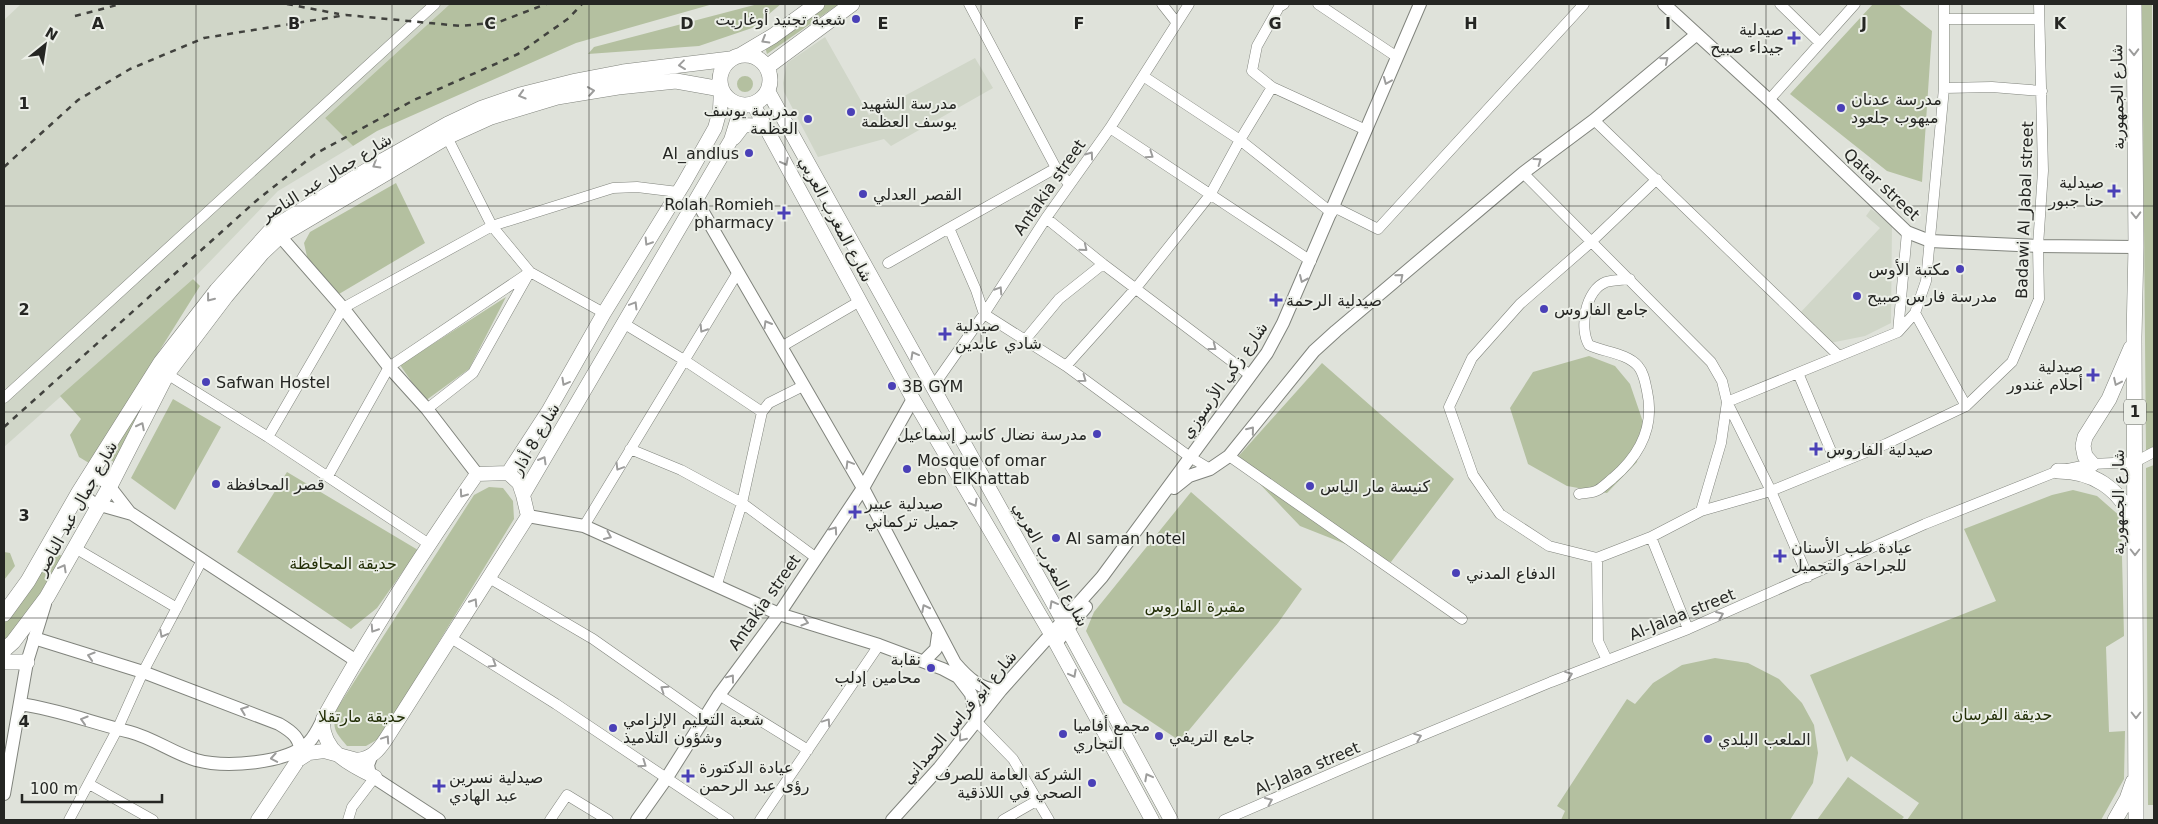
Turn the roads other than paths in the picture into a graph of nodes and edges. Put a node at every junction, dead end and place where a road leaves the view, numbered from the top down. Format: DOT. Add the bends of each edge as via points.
graph roads {
  1 [pos="436,4"];
  2 [pos="817,4"];
  3 [pos="852,4"];
  4 [pos="968,4"];
  5 [pos="1162,4"];
  6 [pos="1189,4"];
  7 [pos="1284,4"];
  8 [pos="1318,4"];
  9 [pos="1420,4"];
  10 [pos="1584,4"];
  11 [pos="1780,4"];
  12 [pos="1855,4"];
  13 [pos="1944,4"];
  14 [pos="2039,4"];
  15 [pos="2134,4"];
  16 [pos="1668,5"];
  17 [pos="1944,19"];
  18 [pos="2039,19"];
  19 [pos="1177,23"];
  20 [pos="1697,34"];
  21 [pos="1819,42"];
  22 [pos="736,57"];
  23 [pos="1397,57"];
  24 [pos="766,67"];
  25 [pos="1143,76"];
  26 [pos="1272,87"];
  27 [pos="1944,88"];
  28 [pos="721,90"];
  29 [pos="768,91"];
  30 [pos="2042,91"];
  31 [pos="1769,100"];
  32 [pos="748,105"];
  33 [pos="1594,120"];
  34 [pos="766,126"];
  35 [pos="1110,128"];
  36 [pos="1366,130"];
  37 [pos="447,137"];
  38 [pos="732,140"];
  39 [pos="1240,140"];
  40 [pos="1056,168"];
  41 [pos="1523,173"];
  42 [pos="1657,179"];
  43 [pos="1069,184"];
  44 [pos="678,192"];
  45 [pos="1210,195"];
  46 [pos="696,200"];
  47 [pos="1333,210"];
  48 [pos="1046,218"];
  49 [pos="492,226"];
  50 [pos="949,228"];
  51 [pos="1908,232"];
  52 [pos="280,236"];
  53 [pos="1930,241"];
  54 [pos="1590,243"];
  55 [pos="2038,246"];
  56 [pos="2136,247"];
  57 [pos="1311,260"];
  58 [pos="888,263"];
  59 [pos="1103,264"];
  60 [pos="530,272"];
  61 [pos="738,272"];
  62 [pos="1630,279"];
  63 [pos="1136,288"];
  64 [pos="860,301"];
  65 [pos="343,308"];
  66 [pos="604,313"];
  67 [pos="1914,313"];
  68 [pos="984,314"];
  69 [pos="623,323"];
  70 [pos="1898,332"];
  71 [pos="2134,337"];
  72 [pos="1025,340"];
  73 [pos="781,347"];
  74 [pos="1838,355"];
  75 [pos="684,360"];
  76 [pos="1066,366"];
  77 [pos="389,367"];
  78 [pos="1798,373"];
  79 [pos="167,374"];
  80 [pos="1250,376"];
  81 [pos="803,386"];
  82 [pos="932,388"];
  83 [pos="4,398"];
  84 [pos="913,399"];
  85 [pos="1727,402"];
  86 [pos="1966,406"];
  87 [pos="427,409"];
  88 [pos="762,412"];
  89 [pos="268,437"];
  90 [pos="630,449"];
  91 [pos="2154,452"];
  92 [pos="1229,456"];
  93 [pos="1190,457"];
  94 [pos="2135,462"];
  95 [pos="1836,463"];
  96 [pos="2092,464"];
  97 [pos="1210,469"];
  98 [pos="2058,471"];
  99 [pos="508,472"];
  100 [pos="90,474"];
  101 [pos="477,474"];
  102 [pos="328,476"];
  103 [pos="110,486"];
  104 [pos="863,488"];
  105 [pos="1771,491"];
  106 [pos="79,492"];
  107 [pos="524,494"];
  108 [pos="1579,494"];
  109 [pos="742,504"];
  110 [pos="99,505"];
  111 [pos="1701,511"];
  112 [pos="132,514"];
  113 [pos="528,516"];
  114 [pos="584,526"];
  115 [pos="2135,528"];
  116 [pos="1652,537"];
  117 [pos="429,544"];
  118 [pos="75,548"];
  119 [pos="815,557"];
  120 [pos="1597,558"];
  121 [pos="202,560"];
  122 [pos="1808,577"];
  123 [pos="489,578"];
  124 [pos="717,584"];
  125 [pos="47,597"];
  126 [pos="177,608"];
  127 [pos="4,614"];
  128 [pos="779,614"];
  129 [pos="1462,619"];
  130 [pos="1066,626"];
  131 [pos="1688,628"];
  132 [pos="938,634"];
  133 [pos="34,638"];
  134 [pos="451,638"];
  135 [pos="1053,639"];
  136 [pos="879,645"];
  137 [pos="4,650"];
  138 [pos="355,660"];
  139 [pos="1607,660"];
  140 [pos="924,661"];
  141 [pos="4,662"];
  142 [pos="27,662"];
  143 [pos="143,672"];
  144 [pos="1001,690"];
  145 [pos="719,695"];
  146 [pos="20,704"];
  147 [pos="704,717"];
  148 [pos="323,719"];
  149 [pos="976,721"];
  150 [pos="117,730"];
  151 [pos="808,750"];
  152 [pos="300,754"];
  153 [pos="341,757"];
  154 [pos="371,758"];
  155 [pos="2136,768"];
  156 [pos="375,778"];
  157 [pos="666,779"];
  158 [pos="89,784"];
  159 [pos="4,794"];
  160 [pos="1038,800"];
  161 [pos="898,818"];
  162 [pos="347,819"];
  163 [pos="69,820"];
  164 [pos="153,820"];
  165 [pos="258,820"];
  166 [pos="439,820"];
  167 [pos="550,820"];
  168 [pos="608,820"];
  169 [pos="637,820"];
  170 [pos="729,820"];
  171 [pos="760,820"];
  172 [pos="1003,820"];
  173 [pos="1049,820"];
  174 [pos="1152,820"];
  175 [pos="1171,820"];
  176 [pos="1224,820"];
  177 [pos="2114,820"];
  178 [pos="2136,820"];
  1 -- 83 [label="street"];
  2 -- 22 [label="main road, one-way" via="773,36"];
  3 -- 24 [label="main road"];
  4 -- 40 [label="street"];
  5 -- 19 [label="street"];
  6 -- 19 [label="street, Antakia street"];
  7 -- 26 [label="street" via="1279,7 1257,46 1252,71"];
  8 -- 23 [label="street"];
  9 -- 23 [label="street, شارع زكي الأرسوزي"];
  10 -- 47 [label="street" via="1378,229"];
  11 -- 21 [label="street"];
  12 -- 21 [label="street"];
  13 -- 17 [label="street"];
  14 -- 18 [label="street, Badawi Al_Jabal street"];
  15 -- 56 [label="main road, شارع الجمهورية / 1, one-way"];
  16 -- 20 [label="street, Qatar street"];
  17 -- 18 [label="street"];
  17 -- 27 [label="street"];
  18 -- 30 [label="street, Badawi Al_Jabal street"];
  19 -- 25 [label="street, Antakia street"];
  20 -- 31 [label="street, Qatar street"];
  33 -- 20 [label="street, one-way"];
  21 -- 31 [label="street"];
  22 -- 24 [label="main road" via="756,57"];
  22 -- 28 [label="main road" via="720,72"];
  22 -- 100 [label="main road, شارع جمال عبد الناصر, one-way" via="576,81 482,108 384,160 273,228 217,290 160,362"];
  23 -- 36 [label="street, شارع زكي الأرسوزي, one-way"];
  24 -- 29 [label="main road" via="770,79"];
  25 -- 35 [label="street, Antakia street"];
  25 -- 39 [label="street"];
  26 -- 36 [label="street"];
  26 -- 39 [label="street"];
  27 -- 30 [label="street"];
  27 -- 53 [label="street"];
  28 -- 32 [label="main road" via="729,100"];
  37 -- 28 [label="main road, شارع جمال عبد الناصر, one-way" via="490,117 557,97 676,81"];
  28 -- 44 [label="main road" via="715,128"];
  29 -- 32 [label="main road" via="759,101"];
  82 -- 29 [label="main road, شارع المغرب العربي, one-way"];
  30 -- 55 [label="street, Badawi Al_Jabal street" via="2043,171"];
  31 -- 51 [label="street, Qatar street"];
  32 -- 34 [label="main road, شارع المغرب العربي"];
  32 -- 38 [label="main road, شارع 8 أذار"];
  41 -- 33 [label="street, one-way"];
  33 -- 42 [label="street"];
  34 -- 38 [label="main road" via="744,125"];
  34 -- 64 [label="main road, شارع المغرب العربي, one-way"];
  43 -- 35 [label="street, Antakia street, one-way"];
  35 -- 45 [label="street, one-way"];
  36 -- 47 [label="street, شارع زكي الأرسوزي"];
  37 -- 49 [label="street"];
  37 -- 52 [label="main road, شارع جمال عبد الناصر"];
  38 -- 46 [label="main road, شارع 8 أذار"];
  39 -- 45 [label="street"];
  39 -- 47 [label="street"];
  40 -- 43 [label="street"];
  40 -- 50 [label="street"];
  41 -- 54 [label="street"];
  92 -- 41 [label="street, one-way" via="1314,351"];
  42 -- 54 [label="street"];
  42 -- 74 [label="street"];
  43 -- 48 [label="street, Antakia street"];
  44 -- 49 [label="street" via="613,188"];
  44 -- 66 [label="main road, one-way"];
  45 -- 57 [label="street"];
  45 -- 63 [label="street"];
  46 -- 61 [label="street"];
  69 -- 46 [label="main road, شارع 8 أذار, one-way"];
  47 -- 57 [label="street, شارع زكي الأرسوزي"];
  48 -- 59 [label="street, one-way"];
  68 -- 48 [label="street, Antakia street, one-way"];
  49 -- 60 [label="street"];
  49 -- 65 [label="street"];
  50 -- 58 [label="street"];
  50 -- 68 [label="street"];
  51 -- 53 [label="street, Qatar street"];
  51 -- 70 [label="street"];
  52 -- 65 [label="street"];
  52 -- 79 [label="main road, شارع جمال عبد الناصر" via="226,296"];
  53 -- 55 [label="street, Qatar street"];
  53 -- 67 [label="street" via="1926,281"];
  54 -- 62 [label="street"];
  54 -- 120 [label="street" via="1520,304 1472,358 1449,407 1473,475 1500,514 1549,546"];
  55 -- 56 [label="street, Qatar street"];
  55 -- 86 [label="street, Badawi Al_Jabal street" via="2039,299 2012,362"];
  56 -- 71 [label="main road, شارع الجمهورية / 1"];
  57 -- 80 [label="street, شارع زكي الأرسوزي, one-way" via="1284,323"];
  59 -- 63 [label="street"];
  59 -- 72 [label="street" via="1059,299"];
  60 -- 66 [label="street"];
  60 -- 77 [label="street"];
  60 -- 87 [label="street" via="473,374"];
  73 -- 61 [label="street, one-way"];
  61 -- 75 [label="street, one-way"];
  62 -- 85 [label="street" via="1711,362 1722,381"];
  62 -- 108 [label="street" via="1605,282 1597,288 1584,319 1584,336 1589,346 1628,358 1638,366 1650,403 1648,426 1636,455 1619,473 1597,490"];
  63 -- 76 [label="street"];
  63 -- 80 [label="street, one-way"];
  64 -- 73 [label="street"];
  64 -- 84 [label="main road, شارع المغرب العربي"];
  65 -- 77 [label="street"];
  65 -- 89 [label="street"];
  66 -- 99 [label="main road, one-way" via="549,410"];
  67 -- 70 [label="street"];
  67 -- 86 [label="street"];
  68 -- 72 [label="street"];
  68 -- 82 [label="street, Antakia street"];
  69 -- 75 [label="street"];
  107 -- 69 [label="main road, شارع 8 أذار, one-way"];
  70 -- 74 [label="street"];
  71 -- 94 [label="main road, شارع الجمهورية / 1"];
  71 -- 96 [label="main road, one-way" via="2116,384 2085,437 2085,456"];
  72 -- 76 [label="street"];
  73 -- 81 [label="street"];
  74 -- 78 [label="street"];
  75 -- 88 [label="street"];
  75 -- 90 [label="street"];
  76 -- 93 [label="street, one-way"];
  77 -- 87 [label="street"];
  77 -- 102 [label="street"];
  78 -- 85 [label="street"];
  78 -- 95 [label="street"];
  79 -- 89 [label="street"];
  103 -- 79 [label="main road, شارع جمال عبد الناصر, one-way"];
  80 -- 93 [label="street, شارع زكي الأرسوزي"];
  81 -- 88 [label="street" via="769,402"];
  104 -- 81 [label="street, one-way"];
  130 -- 82 [label="main road, شارع المغرب العربي, one-way"];
  84 -- 104 [label="street, Antakia street"];
  84 -- 135 [label="main road, شارع المغرب العربي, one-way"];
  85 -- 105 [label="street"];
  85 -- 111 [label="street" via="1721,443"];
  86 -- 95 [label="street, Badawi Al_Jabal street" via="1886,444"];
  87 -- 101 [label="street"];
  88 -- 109 [label="street"];
  89 -- 102 [label="street"];
  90 -- 109 [label="street" via="681,470"];
  90 -- 114 [label="street, one-way"];
  91 -- 94 [label="street, Al-Jalaa street"];
  92 -- 97 [label="street"];
  92 -- 129 [label="street"];
  93 -- 97 [label="street"];
  93 -- 130 [label="street, شارع زكي الأرسوزي"];
  94 -- 96 [label="street, Al-Jalaa street"];
  94 -- 115 [label="main road, شارع الجمهورية / 1"];
  95 -- 105 [label="street, Badawi Al_Jabal street"];
  96 -- 98 [label="street, Al-Jalaa street"];
  97 -- 130 [label="street" via="1188,476 1176,486"];
  98 -- 115 [label="main road" via="2077,472 2103,483 2124,502"];
  98 -- 122 [label="street, Al-Jalaa street" via="1916,528"];
  99 -- 101 [label="main road"];
  99 -- 107 [label="main road"];
  100 -- 103 [label="street"];
  100 -- 106 [label="main road, شارع جمال عبد الناصر"];
  101 -- 117 [label="main road, one-way"];
  102 -- 117 [label="street"];
  103 -- 110 [label="main road, شارع جمال عبد الناصر"];
  103 -- 112 [label="street"];
  119 -- 104 [label="street, Antakia street, one-way"];
  132 -- 104 [label="street, one-way"];
  105 -- 111 [label="street, Badawi Al_Jabal street"];
  105 -- 122 [label="street"];
  106 -- 110 [label="street"];
  106 -- 127 [label="main road, شارع جمال عبد الناصر" via="28,581"];
  107 -- 113 [label="main road, شارع 8 أذار"];
  109 -- 119 [label="street"];
  109 -- 124 [label="street"];
  110 -- 112 [label="street"];
  110 -- 118 [label="main road, شارع جمال عبد الناصر"];
  111 -- 116 [label="street, Badawi Al_Jabal street"];
  112 -- 121 [label="street"];
  113 -- 114 [label="street"];
  113 -- 123 [label="main road"];
  114 -- 124 [label="street, one-way"];
  115 -- 155 [label="main road, شارع الجمهورية / 1, one-way"];
  116 -- 120 [label="street, Badawi Al_Jabal street"];
  116 -- 131 [label="street"];
  117 -- 138 [label="main road, one-way"];
  125 -- 118 [label="main road, شارع جمال عبد الناصر, one-way"];
  118 -- 126 [label="street"];
  119 -- 128 [label="street, Antakia street"];
  120 -- 139 [label="street" via="1598,641"];
  121 -- 126 [label="street"];
  121 -- 138 [label="street"];
  131 -- 122 [label="street, Al-Jalaa street, one-way"];
  134 -- 123 [label="main road, one-way"];
  147 -- 123 [label="street, one-way" via="593,639"];
  124 -- 128 [label="street"];
  125 -- 133 [label="street"];
  125 -- 137 [label="main road, شارع جمال عبد الناصر"];
  126 -- 143 [label="street, one-way"];
  128 -- 136 [label="street, one-way"];
  145 -- 128 [label="street, Antakia street, one-way"];
  130 -- 135 [label="street, شارع زكي الأرسوزي"];
  175 -- 130 [label="main road, شارع المغرب العربي, one-way"];
  131 -- 139 [label="street, Al-Jalaa street"];
  132 -- 140 [label="street" via="936,649"];
  132 -- 144 [label="street" via="962,672 981,686"];
  133 -- 142 [label="street"];
  143 -- 133 [label="street, one-way"];
  154 -- 134 [label="main road, one-way"];
  134 -- 157 [label="street, one-way"];
  135 -- 144 [label="street, شارع أبو فراس الحمداني"];
  135 -- 174 [label="main road, شارع المغرب العربي, one-way"];
  136 -- 140 [label="street"];
  151 -- 136 [label="street, one-way"];
  138 -- 148 [label="main road"];
  176 -- 139 [label="street, Al-Jalaa street, one-way"];
  140 -- 149 [label="street" via="958,677 972,694"];
  141 -- 142 [label="main road"];
  142 -- 146 [label="street"];
  143 -- 150 [label="street"];
  152 -- 143 [label="street, one-way" via="298,739 279,724"];
  144 -- 149 [label="street, شارع أبو فراس الحمداني"];
  145 -- 147 [label="street, Antakia street"];
  145 -- 151 [label="street"];
  150 -- 146 [label="street, one-way" via="41,707"];
  146 -- 159 [label="street"];
  147 -- 157 [label="street, Antakia street"];
  148 -- 152 [label="street"];
  148 -- 153 [label="main road" via="325,740"];
  149 -- 160 [label="street" via="1013,759"];
  149 -- 161 [label="street, شارع أبو فراس الحمداني, one-way"];
  152 -- 150 [label="street, one-way" via="242,763 210,763 131,732"];
  150 -- 158 [label="street"];
  151 -- 171 [label="street"];
  152 -- 153 [label="main road" via="317,751"];
  152 -- 165 [label="main road"];
  153 -- 154 [label="main road"];
  153 -- 156 [label="main road"];
  154 -- 156 [label="street" via="370,775"];
  155 -- 177 [label="main road" via="2127,799"];
  155 -- 178 [label="main road, شارع الجمهورية / 1"];
  156 -- 162 [label="street" via="352,807"];
  156 -- 166 [label="street"];
  157 -- 169 [label="street, Antakia street"];
  157 -- 170 [label="street"];
  158 -- 163 [label="street"];
  158 -- 164 [label="street"];
  160 -- 172 [label="street"];
  160 -- 173 [label="street"];
  167 -- 168 [label="street" via="567,795"];
}
